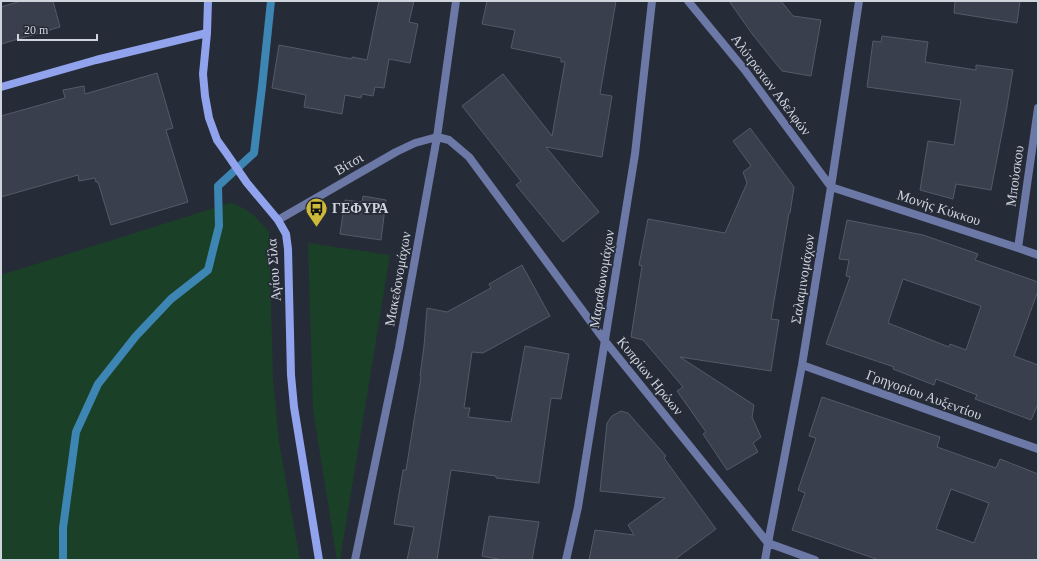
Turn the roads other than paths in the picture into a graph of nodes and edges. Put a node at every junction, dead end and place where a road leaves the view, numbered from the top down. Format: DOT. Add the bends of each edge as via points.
graph roads {
  1 [pos="208,1"];
  2 [pos="456,1"];
  3 [pos="652,1"];
  4 [pos="688,1"];
  5 [pos="859,1"];
  6 [pos="207,33"];
  7 [pos="1,87"];
  8 [pos="1038,108"];
  9 [pos="437,137"];
  10 [pos="831,187"];
  11 [pos="278,220"];
  12 [pos="1018,248"];
  13 [pos="1038,255"];
  14 [pos="605,341"];
  15 [pos="802,365"];
  16 [pos="1038,449"];
  17 [pos="768,543"];
  18 [pos="319,560"];
  19 [pos="355,560"];
  20 [pos="566,560"];
  21 [pos="765,560"];
  22 [pos="815,560"];
  1 -- 6 [label="street, Αγίου Σίλα"];
  2 -- 9 [label="street, Μακεδονομάχων"];
  3 -- 14 [label="street, Μαραθωνομάχων" via="635,154"];
  4 -- 10 [label="street, Αλύτρωτων Αδελφών" via="744,69"];
  5 -- 10 [label="street, Σαλαμινομάχων"];
  6 -- 7 [label="street" via="96,60"];
  6 -- 11 [label="street, Αγίου Σίλα" via="203,74 205,96 217,140"];
  8 -- 12 [label="street, Μπούσκου"];
  9 -- 11 [label="street, Βίτσι" via="396,152"];
  9 -- 14 [label="street, Κυπρίων Ηρώων" via="449,140 469,156"];
  9 -- 19 [label="street, Μακεδονομάχων" via="399,348"];
  10 -- 12 [label="street, Μονής Κύκκου"];
  10 -- 15 [label="street, Σαλαμινομάχων"];
  11 -- 18 [label="street, Αγίου Σίλα" via="286,234 288,249 294,407"];
  12 -- 13 [label="street, Μονής Κύκκου"];
  14 -- 17 [label="street, Κυπρίων Ηρώων"];
  14 -- 20 [label="street, Μαραθωνομάχων" via="578,507"];
  15 -- 16 [label="street, Γρηγορίου Αυξεντίου"];
  15 -- 17 [label="street, Σαλαμινομάχων"];
  17 -- 21 [label="street, Σαλαμινομάχων"];
  17 -- 22 [label="street"];
}
